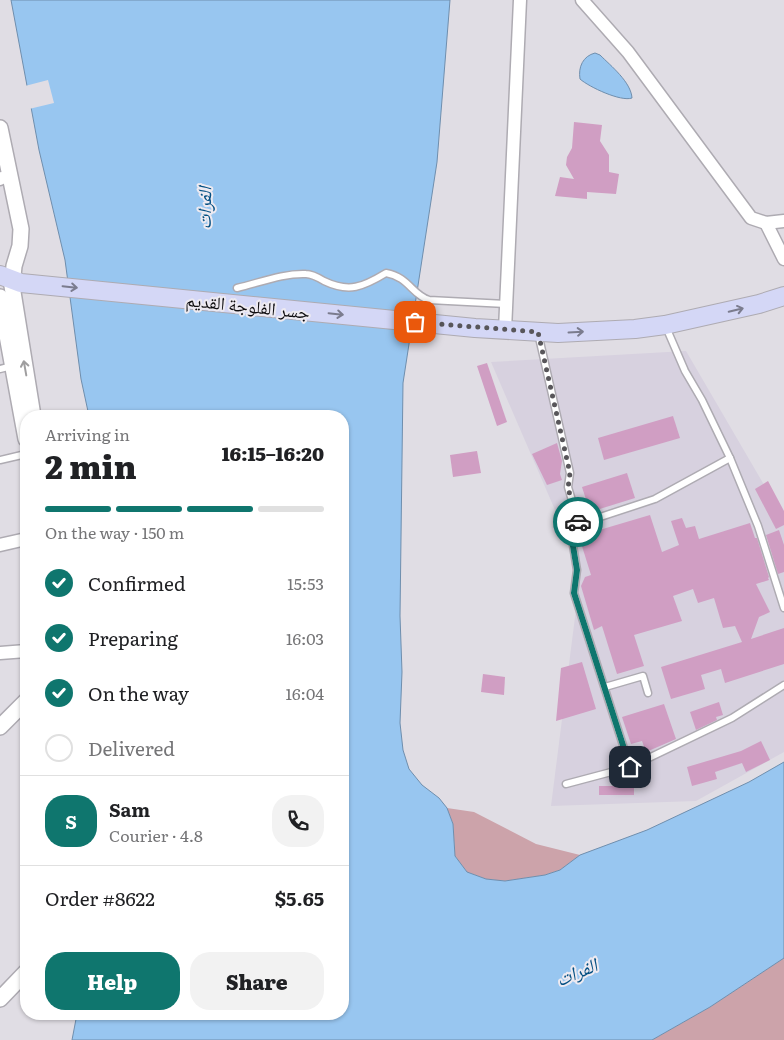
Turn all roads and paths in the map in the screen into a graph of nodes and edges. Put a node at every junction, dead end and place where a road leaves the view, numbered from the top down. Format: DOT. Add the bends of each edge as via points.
graph roads {
  1 [pos="520,0"];
  2 [pos="582,0"];
  3 [pos="0,128"];
  4 [pos="1,175"];
  5 [pos="784,221"];
  6 [pos="766,223"];
  7 [pos="784,259"];
  8 [pos="7,280"];
  9 [pos="237,288"];
  10 [pos="0,296"];
  11 [pos="784,296"];
  12 [pos="506,304"];
  13 [pos="665,326"];
  14 [pos="505,330"];
  15 [pos="538,332"];
  16 [pos="6,367"];
  17 [pos="32,410"];
  18 [pos="20,417"];
  19 [pos="20,455"];
  20 [pos="730,458"];
  21 [pos="0,460"];
  22 [pos="579,524"];
  23 [pos="20,540"];
  24 [pos="0,545"];
  25 [pos="784,608"];
  26 [pos="20,651"];
  27 [pos="0,653"];
  28 [pos="784,685"];
  29 [pos="604,687"];
  30 [pos="648,693"];
  31 [pos="20,707"];
  32 [pos="0,727"];
  33 [pos="630,767"];
  34 [pos="566,784"];
  35 [pos="20,978"];
  36 [pos="2,994"];
  1 -- 12 [label="street"];
  2 -- 6 [label="street" via="628,52 751,218"];
  3 -- 8 [label="street" via="21,229 20,246"];
  4 -- 8 [label="street" via="13,236"];
  5 -- 6 [label="street"];
  6 -- 7 [label="street"];
  8 -- 14 [label="main road, جسر الفلوجة القديم, one-way"];
  17 -- 8 [label="street, one-way"];
  9 -- 12 [label="lane" via="309,273 337,287 350,288 368,284 386,273 396,275 422,298 429,300"];
  10 -- 16 [label="street"];
  13 -- 11 [label="main road, جسر الفلوجة القديم, one-way"];
  12 -- 14 [label="street"];
  15 -- 13 [label="main road, جسر الفلوجة القديم, one-way" via="635,330"];
  13 -- 20 [label="lane"];
  14 -- 15 [label="main road, جسر الفلوجة القديم"];
  15 -- 22 [label="lane" via="570,473 568,488"];
  16 -- 18 [label="street"];
  19 -- 21 [label="lane"];
  20 -- 22 [label="lane" via="656,499"];
  20 -- 25 [label="lane" via="758,526"];
  22 -- 29 [label="lane" via="571,534 577,570 574,593"];
  23 -- 24 [label="street"];
  26 -- 27 [label="street"];
  28 -- 33 [label="lane" via="732,718"];
  29 -- 30 [label="lane" via="643,676"];
  29 -- 33 [label="lane"];
  31 -- 32 [label="street"];
  33 -- 34 [label="lane"];
  35 -- 36 [label="street"];
}
